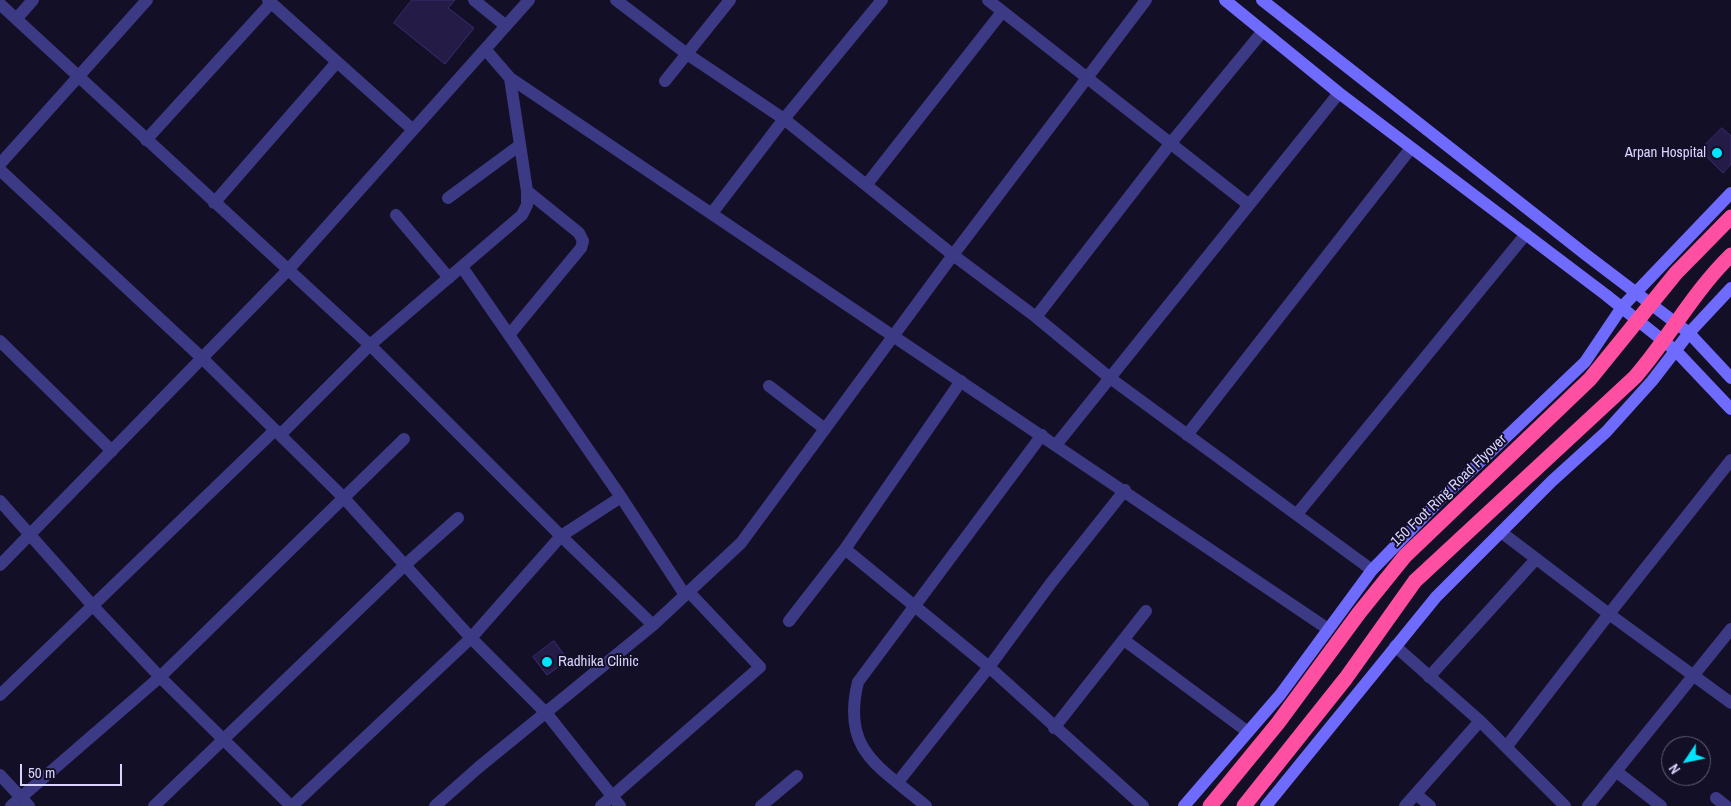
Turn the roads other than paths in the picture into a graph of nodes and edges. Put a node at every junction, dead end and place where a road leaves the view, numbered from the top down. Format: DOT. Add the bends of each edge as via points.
graph roads {
  1 [pos="33,0"];
  2 [pos="147,0"];
  3 [pos="474,0"];
  4 [pos="529,0"];
  5 [pos="616,0"];
  6 [pos="730,0"];
  7 [pos="882,0"];
  8 [pos="988,0"];
  9 [pos="1146,0"];
  10 [pos="1225,0"];
  11 [pos="1262,0"];
  12 [pos="269,2"];
  13 [pos="0,4"];
  14 [pos="1002,12"];
  15 [pos="17,18"];
  16 [pos="506,26"];
  17 [pos="1263,32"];
  18 [pos="485,49"];
  19 [pos="687,54"];
  20 [pos="337,62"];
  21 [pos="78,75"];
  22 [pos="510,78"];
  23 [pos="1087,79"];
  24 [pos="665,81"];
  25 [pos="1339,93"];
  26 [pos="784,119"];
  27 [pos="412,129"];
  28 [pos="146,140"];
  29 [pos="1170,144"];
  30 [pos="520,146"];
  31 [pos="1411,148"];
  32 [pos="0,164"];
  33 [pos="0,170"];
  34 [pos="867,184"];
  35 [pos="527,191"];
  36 [pos="1731,193"];
  37 [pos="448,198"];
  38 [pos="214,203"];
  39 [pos="1249,205"];
  40 [pos="712,214"];
  41 [pos="396,215"];
  42 [pos="1731,217"];
  43 [pos="1526,234"];
  44 [pos="954,255"];
  45 [pos="1731,255"];
  46 [pos="462,267"];
  47 [pos="288,270"];
  48 [pos="449,278"];
  49 [pos="1731,288"];
  50 [pos="1636,292"];
  51 [pos="1622,307"];
  52 [pos="1036,317"];
  53 [pos="1688,333"];
  54 [pos="509,335"];
  55 [pos="895,336"];
  56 [pos="0,341"];
  57 [pos="370,345"];
  58 [pos="1676,351"];
  59 [pos="202,358"];
  60 [pos="1110,378"];
  61 [pos="1731,378"];
  62 [pos="962,381"];
  63 [pos="769,386"];
  64 [pos="1729,407"];
  65 [pos="825,429"];
  66 [pos="277,432"];
  67 [pos="1042,435"];
  68 [pos="1187,435"];
  69 [pos="404,439"];
  70 [pos="1056,445"];
  71 [pos="112,451"];
  72 [pos="1731,460"];
  73 [pos="1125,490"];
  74 [pos="343,497"];
  75 [pos="621,497"];
  76 [pos="0,501"];
  77 [pos="1297,514"];
  78 [pos="458,518"];
  79 [pos="1501,532"];
  80 [pos="30,534"];
  81 [pos="561,536"];
  82 [pos="845,549"];
  83 [pos="1536,559"];
  84 [pos="0,565"];
  85 [pos="405,565"];
  86 [pos="1372,570"];
  87 [pos="687,593"];
  88 [pos="93,606"];
  89 [pos="916,607"];
  90 [pos="1146,611"];
  91 [pos="1609,614"];
  92 [pos="789,621"];
  93 [pos="654,625"];
  94 [pos="1328,629"];
  95 [pos="1731,629"];
  96 [pos="470,638"];
  97 [pos="1124,640"];
  98 [pos="1395,646"];
  99 [pos="990,667"];
  100 [pos="1429,676"];
  101 [pos="160,677"];
  102 [pos="1694,677"];
  103 [pos="0,695"];
  104 [pos="1731,703"];
  105 [pos="547,714"];
  106 [pos="1480,721"];
  107 [pos="1054,728"];
  108 [pos="1248,732"];
  109 [pos="223,741"];
  110 [pos="1507,746"];
  111 [pos="1617,772"];
  112 [pos="0,775"];
  113 [pos="797,776"];
  114 [pos="898,782"];
  115 [pos="1416,794"];
  116 [pos="25,801"];
  117 [pos="616,801"];
  118 [pos="11,806"];
  119 [pos="154,806"];
  120 [pos="291,806"];
  121 [pos="435,806"];
  122 [pos="601,806"];
  123 [pos="761,806"];
  124 [pos="926,806"];
  125 [pos="1143,806"];
  126 [pos="1184,806"];
  127 [pos="1210,806"];
  128 [pos="1244,806"];
  129 [pos="1266,806"];
  130 [pos="1405,806"];
  131 [pos="1430,806"];
  132 [pos="1565,806"];
  133 [pos="1588,806"];
  134 [pos="1661,806"];
  1 -- 15 [label="street"];
  2 -- 21 [label="street"];
  3 -- 16 [label="street"];
  4 -- 16 [label="street"];
  5 -- 19 [label="street"];
  6 -- 19 [label="street"];
  7 -- 26 [label="street"];
  8 -- 14 [label="street"];
  9 -- 23 [label="street"];
  10 -- 17 [label="street"];
  11 -- 50 [label="street"];
  12 -- 20 [label="street"];
  12 -- 28 [label="street"];
  13 -- 15 [label="street"];
  14 -- 23 [label="street"];
  14 -- 34 [label="street"];
  15 -- 21 [label="street"];
  16 -- 18 [label="street"];
  17 -- 25 [label="street"];
  17 -- 29 [label="street"];
  18 -- 22 [label="street"];
  18 -- 27 [label="street"];
  19 -- 24 [label="street"];
  19 -- 26 [label="street"];
  20 -- 27 [label="street"];
  20 -- 38 [label="street"];
  21 -- 28 [label="street"];
  21 -- 32 [label="street"];
  22 -- 30 [label="street"];
  22 -- 40 [label="street"];
  23 -- 29 [label="street"];
  23 -- 44 [label="street"];
  25 -- 31 [label="street"];
  25 -- 39 [label="street"];
  26 -- 34 [label="street"];
  26 -- 40 [label="street"];
  27 -- 47 [label="street"];
  28 -- 38 [label="street"];
  29 -- 39 [label="street"];
  29 -- 52 [label="street"];
  30 -- 35 [label="street"];
  30 -- 37 [label="street"];
  31 -- 43 [label="street"];
  31 -- 68 [label="street"];
  33 -- 59 [label="street"];
  34 -- 44 [label="street"];
  35 -- 46 [label="street" via="527,204 522,215"];
  35 -- 54 [label="street" via="579,233 583,241 581,248"];
  36 -- 50 [label="street"];
  38 -- 47 [label="street"];
  39 -- 60 [label="street"];
  40 -- 55 [label="street"];
  41 -- 48 [label="street"];
  42 -- 127 [label="highway, 150 Foot Ring Road Flyover, bridge" via="1676,272 1590,379 1405,556 1278,723"];
  43 -- 51 [label="street"];
  43 -- 77 [label="street"];
  44 -- 52 [label="street"];
  44 -- 55 [label="street"];
  45 -- 128 [label="highway, bridge" via="1716,270 1635,377 1415,581 1346,678"];
  46 -- 48 [label="street"];
  46 -- 54 [label="street"];
  47 -- 57 [label="street"];
  47 -- 59 [label="street"];
  48 -- 57 [label="street"];
  49 -- 53 [label="street"];
  50 -- 51 [label="street"];
  50 -- 53 [label="street"];
  51 -- 58 [label="street"];
  51 -- 86 [label="street" via="1585,362 1439,501"];
  52 -- 60 [label="street"];
  53 -- 58 [label="street"];
  53 -- 61 [label="street"];
  54 -- 75 [label="street"];
  55 -- 62 [label="street"];
  55 -- 65 [label="street"];
  56 -- 71 [label="street"];
  57 -- 66 [label="street"];
  57 -- 81 [label="street"];
  58 -- 64 [label="street"];
  58 -- 79 [label="street" via="1606,432"];
  59 -- 66 [label="street"];
  59 -- 71 [label="street"];
  60 -- 68 [label="street"];
  60 -- 70 [label="street"];
  62 -- 67 [label="street"];
  62 -- 82 [label="street"];
  63 -- 65 [label="street"];
  65 -- 87 [label="street" via="741,543"];
  66 -- 74 [label="street"];
  66 -- 88 [label="street"];
  67 -- 70 [label="street"];
  67 -- 89 [label="street"];
  68 -- 77 [label="street"];
  69 -- 74 [label="street"];
  70 -- 73 [label="street"];
  71 -- 80 [label="street"];
  72 -- 91 [label="street"];
  73 -- 94 [label="street"];
  73 -- 99 [label="street"];
  74 -- 85 [label="street"];
  74 -- 101 [label="street"];
  75 -- 81 [label="street"];
  75 -- 87 [label="street"];
  76 -- 80 [label="street"];
  77 -- 86 [label="street"];
  78 -- 85 [label="street"];
  79 -- 83 [label="street"];
  79 -- 98 [label="street" via="1436,596"];
  80 -- 84 [label="street"];
  80 -- 88 [label="street"];
  81 -- 93 [label="street"];
  81 -- 96 [label="street"];
  82 -- 89 [label="street"];
  82 -- 92 [label="street"];
  83 -- 91 [label="street"];
  83 -- 100 [label="street"];
  85 -- 96 [label="street"];
  85 -- 109 [label="street"];
  86 -- 94 [label="street"];
  87 -- 93 [label="street"];
  87 -- 117 [label="street" via="760,667"];
  88 -- 101 [label="street"];
  88 -- 103 [label="street"];
  89 -- 99 [label="street"];
  89 -- 114 [label="street" via="858,682 852,706 855,734 867,756"];
  90 -- 97 [label="street"];
  91 -- 102 [label="street"];
  91 -- 110 [label="street"];
  93 -- 105 [label="street"];
  94 -- 108 [label="street" via="1280,695"];
  95 -- 102 [label="street"];
  96 -- 105 [label="street"];
  96 -- 120 [label="street"];
  97 -- 107 [label="street"];
  97 -- 108 [label="street"];
  98 -- 100 [label="street"];
  98 -- 129 [label="street"];
  99 -- 107 [label="street"];
  99 -- 114 [label="street"];
  100 -- 106 [label="street"];
  101 -- 109 [label="street"];
  101 -- 116 [label="street"];
  102 -- 104 [label="street"];
  102 -- 111 [label="street"];
  105 -- 117 [label="street"];
  105 -- 121 [label="street"];
  106 -- 110 [label="street"];
  106 -- 115 [label="street"];
  107 -- 125 [label="street"];
  108 -- 126 [label="street"];
  109 -- 119 [label="street"];
  109 -- 120 [label="street"];
  110 -- 132 [label="street"];
  111 -- 133 [label="street"];
  111 -- 134 [label="street"];
  112 -- 116 [label="street"];
  113 -- 123 [label="street"];
  114 -- 124 [label="street"];
  115 -- 130 [label="street"];
  115 -- 131 [label="street"];
  116 -- 118 [label="street"];
  117 -- 122 [label="street"];
}
